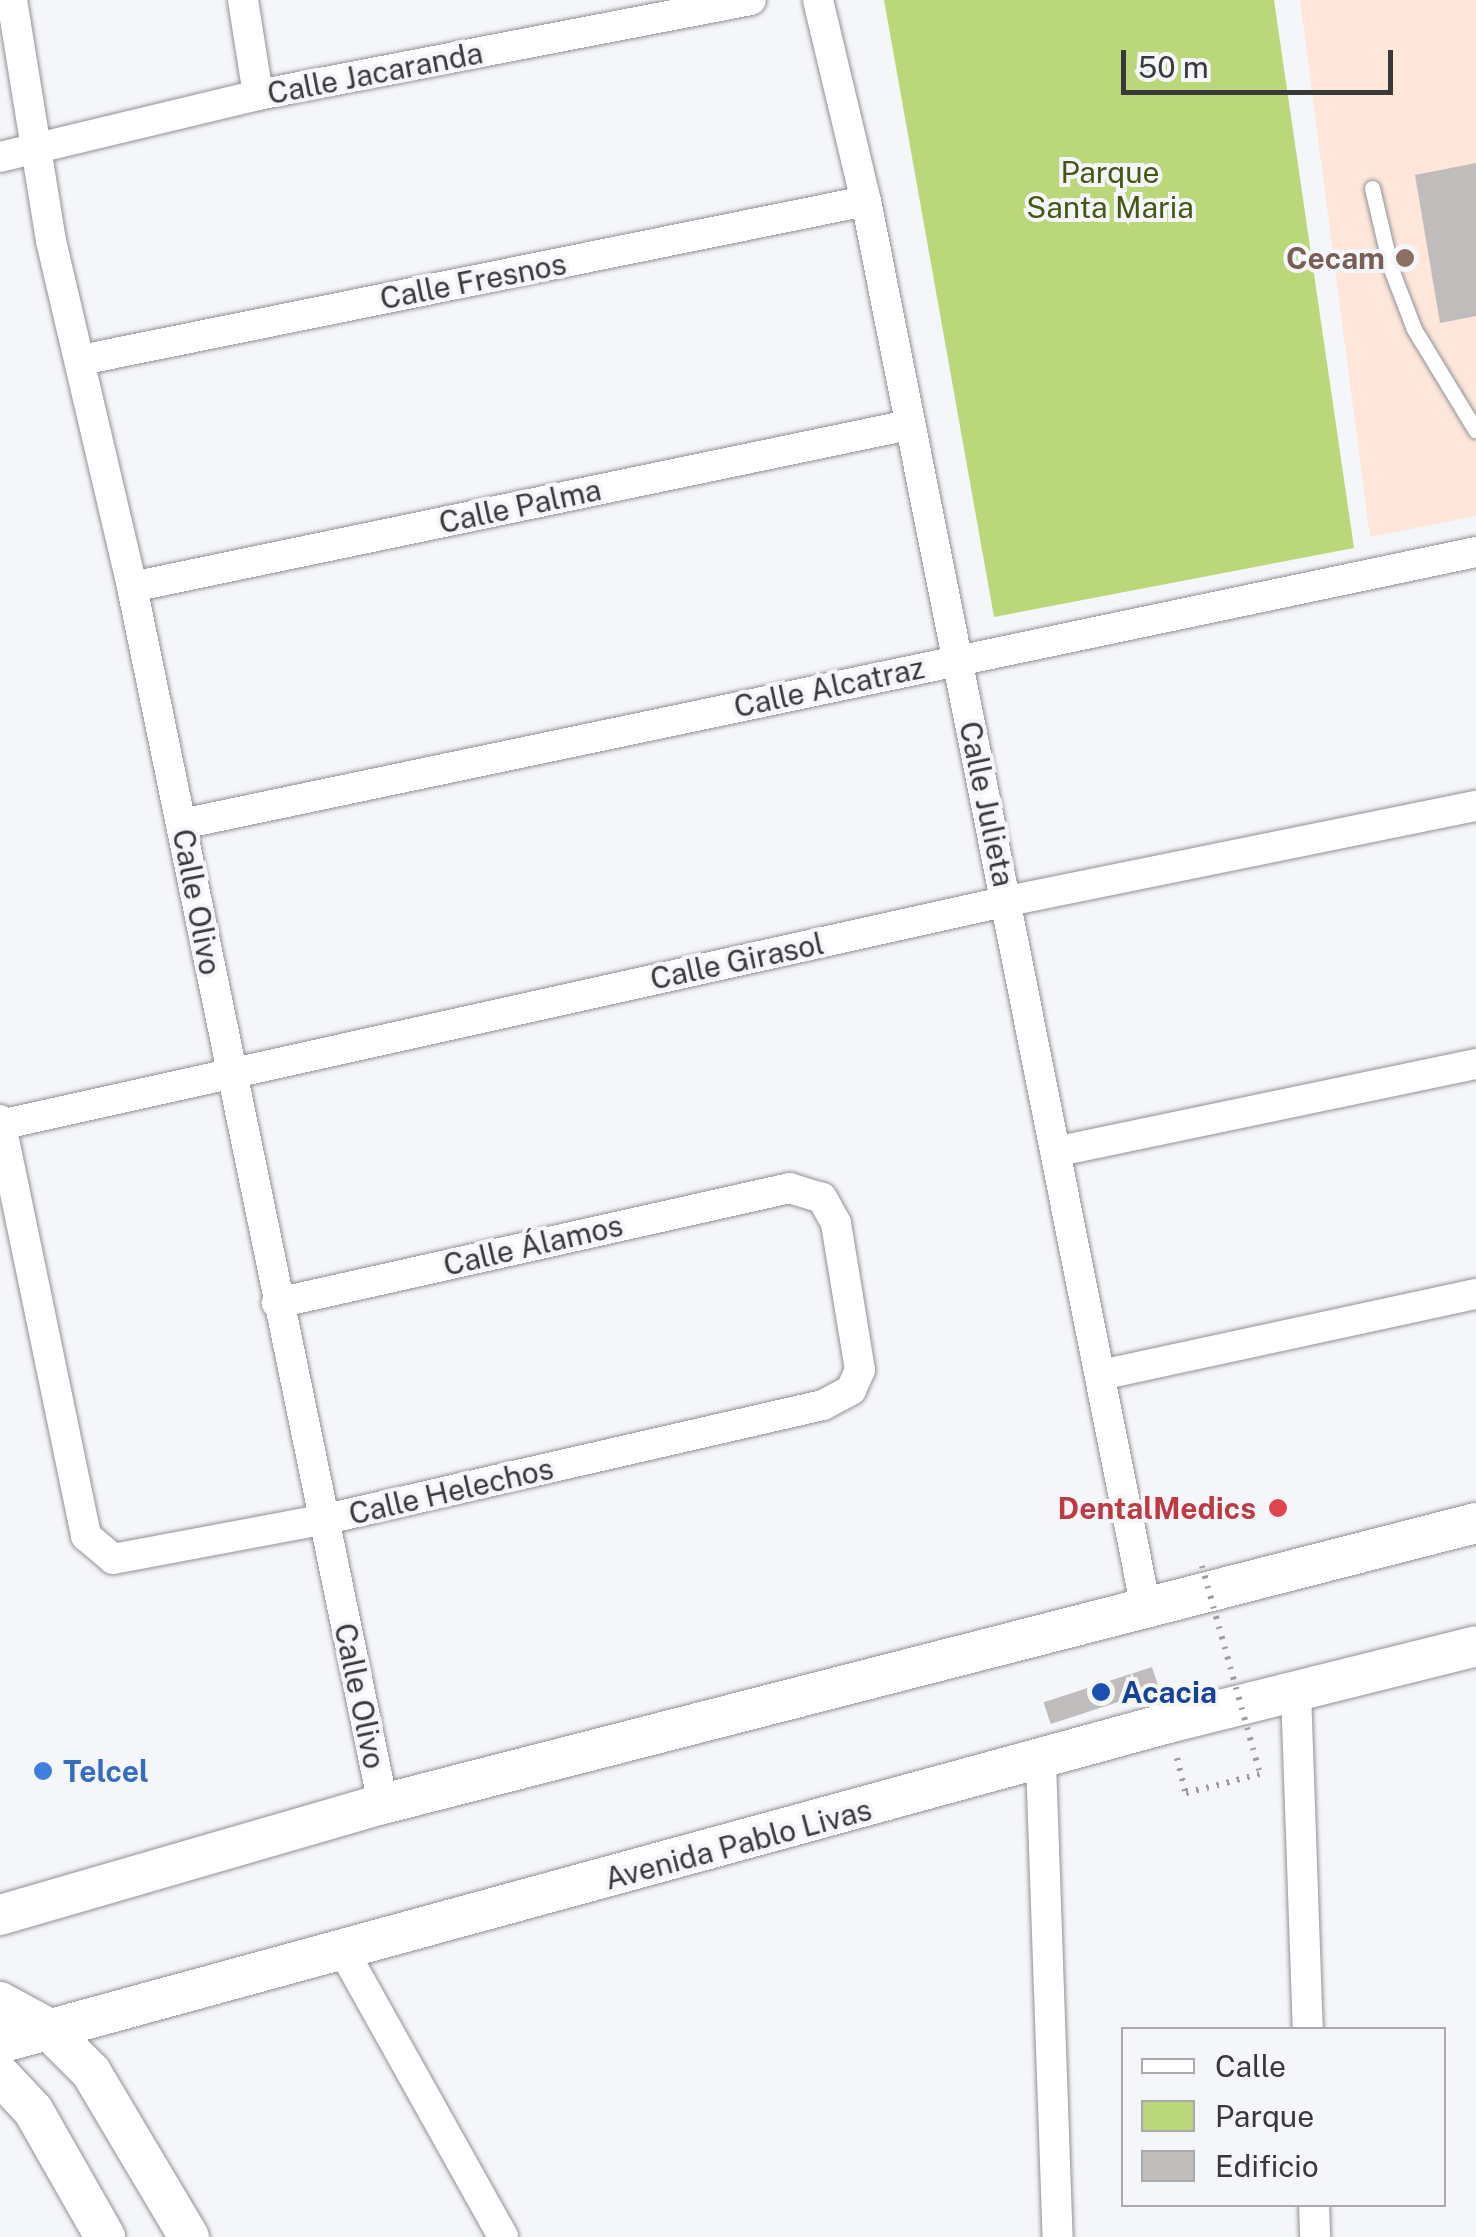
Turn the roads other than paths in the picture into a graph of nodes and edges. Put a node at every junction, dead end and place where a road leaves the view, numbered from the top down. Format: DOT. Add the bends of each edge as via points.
graph roads {
  1 [pos="12,0"];
  2 [pos="243,0"];
  3 [pos="643,0"];
  4 [pos="752,0"];
  5 [pos="818,0"];
  6 [pos="672,16"];
  7 [pos="258,95"];
  8 [pos="33,149"];
  9 [pos="0,156"];
  10 [pos="1372,188"];
  11 [pos="866,201"];
  12 [pos="81,360"];
  13 [pos="909,424"];
  14 [pos="1476,431"];
  15 [pos="1476,552"];
  16 [pos="132,586"];
  17 [pos="956,660"];
  18 [pos="1476,806"];
  19 [pos="182,824"];
  20 [pos="1008,901"];
  21 [pos="1476,1064"];
  22 [pos="231,1072"];
  23 [pos="0,1123"];
  24 [pos="1059,1151"];
  25 [pos="1476,1294"];
  26 [pos="276,1303"];
  27 [pos="1101,1375"];
  28 [pos="823,1405"];
  29 [pos="322,1520"];
  30 [pos="1476,1523"];
  31 [pos="1146,1610"];
  32 [pos="1476,1646"];
  33 [pos="1296,1692"];
  34 [pos="1042,1762"];
  35 [pos="383,1804"];
  36 [pos="0,1915"];
  37 [pos="344,1952"];
  38 [pos="0,2002"];
  39 [pos="1308,2027"];
  40 [pos="46,2028"];
  41 [pos="0,2044"];
  42 [pos="0,2075"];
  43 [pos="1314,2207"];
  44 [pos="105,2237"];
  45 [pos="190,2237"];
  46 [pos="503,2237"];
  47 [pos="1058,2237"];
  48 [pos="1315,2237"];
  1 -- 8 [label="street, Calle Olivo"];
  2 -- 7 [label="street"];
  3 -- 6 [label="street"];
  4 -- 6 [label="street, Calle Jacaranda"];
  5 -- 11 [label="street, Calle Julieta"];
  6 -- 7 [label="street, Calle Jacaranda"];
  7 -- 8 [label="street, Calle Jacaranda"];
  8 -- 9 [label="street, Calle Jacaranda"];
  8 -- 12 [label="street, Calle Olivo"];
  10 -- 14 [label="lane" via="1414,329"];
  11 -- 12 [label="street, Calle Fresnos"];
  11 -- 13 [label="street, Calle Julieta"];
  12 -- 16 [label="street, Calle Olivo"];
  13 -- 16 [label="street, Calle Palma"];
  13 -- 17 [label="street, Calle Julieta"];
  15 -- 17 [label="street, Calle Alcatraz"];
  16 -- 19 [label="street, Calle Olivo"];
  17 -- 19 [label="street, Calle Alcatraz"];
  17 -- 20 [label="street, Calle Julieta"];
  18 -- 20 [label="street, Calle Girasol"];
  19 -- 22 [label="street, Calle Olivo"];
  20 -- 22 [label="street, Calle Girasol"];
  20 -- 24 [label="street, Calle Julieta"];
  21 -- 24 [label="street"];
  22 -- 23 [label="street, Calle Girasol"];
  22 -- 26 [label="street, Calle Olivo"];
  23 -- 29 [label="street, Calle Helechos" via="86,1536 101,1552 126,1560"];
  24 -- 27 [label="street, Calle Julieta"];
  25 -- 27 [label="street"];
  26 -- 28 [label="street, Calle Álamos" via="790,1188 822,1198 836,1223 860,1370 851,1390"];
  26 -- 29 [label="street, Calle Olivo"];
  27 -- 31 [label="street, Calle Julieta"];
  28 -- 29 [label="street, Calle Helechos"];
  29 -- 35 [label="street, Calle Olivo"];
  30 -- 31 [label="main road"];
  31 -- 35 [label="main road"];
  32 -- 33 [label="main road, Avenida Pablo Livas"];
  33 -- 34 [label="main road, Avenida Pablo Livas"];
  33 -- 39 [label="street"];
  34 -- 37 [label="main road, Avenida Pablo Livas"];
  34 -- 47 [label="street"];
  35 -- 36 [label="main road"];
  37 -- 40 [label="main road, Avenida Pablo Livas"];
  37 -- 46 [label="street"];
  38 -- 40 [label="main road"];
  40 -- 41 [label="main road, Avenida Pablo Livas"];
  40 -- 45 [label="main road" via="91,2072"];
  42 -- 44 [label="main road" via="34,2110"];
  43 -- 48 [label="street"];
}
